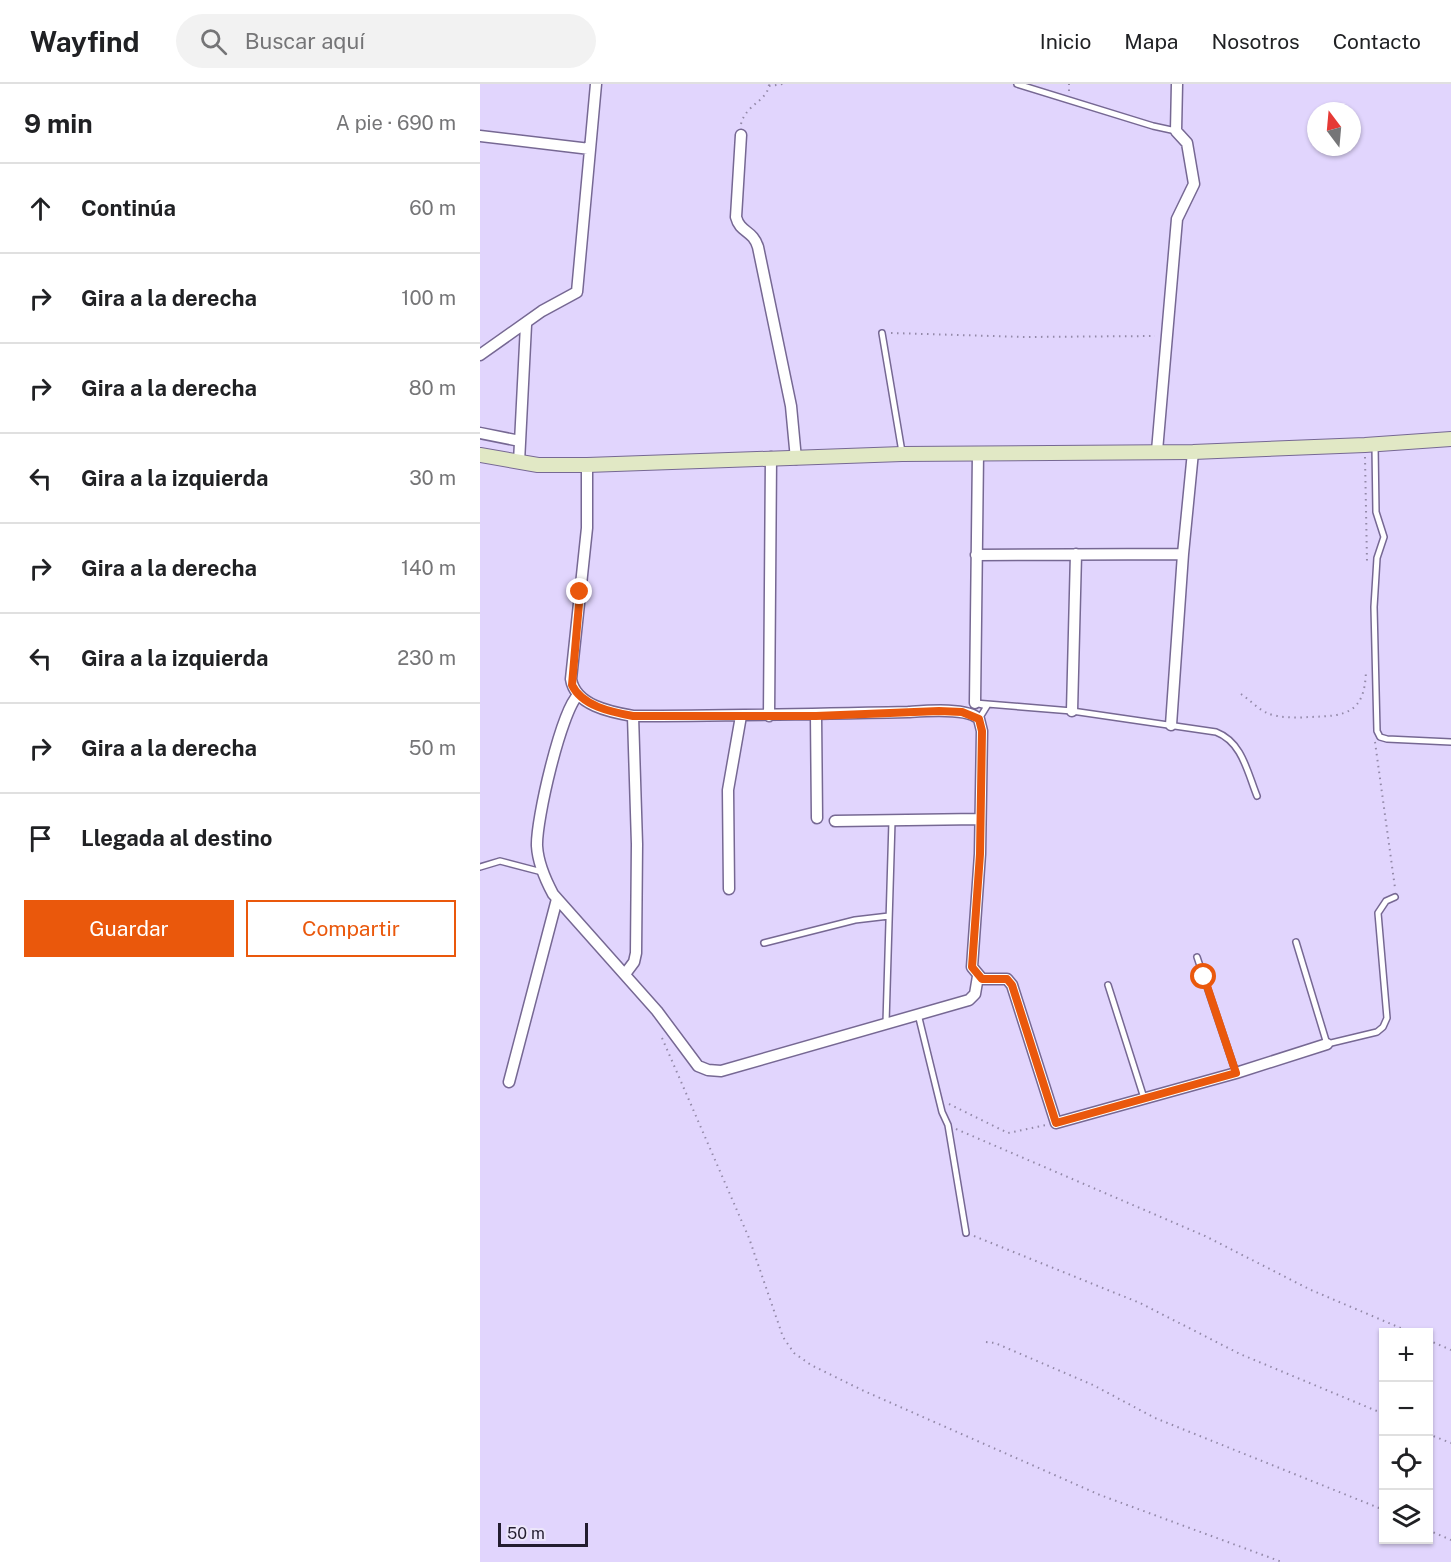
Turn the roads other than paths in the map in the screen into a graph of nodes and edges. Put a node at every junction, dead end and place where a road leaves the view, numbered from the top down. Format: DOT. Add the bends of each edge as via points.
graph roads {
  1 [pos="596,84"];
  2 [pos="1017,84"];
  3 [pos="1177,84"];
  4 [pos="1176,130"];
  5 [pos="741,135"];
  6 [pos="480,136"];
  7 [pos="590,149"];
  8 [pos="526,325"];
  9 [pos="882,333"];
  10 [pos="480,355"];
  11 [pos="480,433"];
  12 [pos="1451,439"];
  13 [pos="520,441"];
  14 [pos="1370,445"];
  15 [pos="1157,452"];
  16 [pos="1193,452"];
  17 [pos="978,453"];
  18 [pos="902,454"];
  19 [pos="480,455"];
  20 [pos="771,458"];
  21 [pos="796,459"];
  22 [pos="519,462"];
  23 [pos="587,465"];
  24 [pos="1076,554"];
  25 [pos="1183,554"];
  26 [pos="976,555"];
  27 [pos="578,695"];
  28 [pos="975,703"];
  29 [pos="1072,711"];
  30 [pos="633,716"];
  31 [pos="741,716"];
  32 [pos="769,716"];
  33 [pos="816,716"];
  34 [pos="979,719"];
  35 [pos="1171,725"];
  36 [pos="1451,742"];
  37 [pos="1257,795"];
  38 [pos="817,818"];
  39 [pos="979,819"];
  40 [pos="892,820"];
  41 [pos="835,821"];
  42 [pos="480,867"];
  43 [pos="542,872"];
  44 [pos="729,889"];
  45 [pos="1395,897"];
  46 [pos="557,899"];
  47 [pos="889,916"];
  48 [pos="1296,942"];
  49 [pos="764,943"];
  50 [pos="1197,957"];
  51 [pos="625,974"];
  52 [pos="978,976"];
  53 [pos="1108,985"];
  54 [pos="918,1014"];
  55 [pos="886,1023"];
  56 [pos="1327,1044"];
  57 [pos="1236,1073"];
  58 [pos="509,1082"];
  59 [pos="1144,1098"];
  60 [pos="966,1233"];
  1 -- 7 [label="street"];
  2 -- 4 [label="lane"];
  3 -- 4 [label="street"];
  4 -- 15 [label="street" via="1186,143 1194,184 1177,219"];
  5 -- 21 [label="street" via="736,217 742,230 755,236 758,247 791,406"];
  6 -- 7 [label="street"];
  7 -- 8 [label="street" via="577,292"];
  8 -- 10 [label="street"];
  8 -- 13 [label="street"];
  9 -- 18 [label="lane"];
  11 -- 13 [label="street"];
  12 -- 14 [label="street"];
  13 -- 22 [label="street"];
  14 -- 16 [label="street"];
  14 -- 36 [label="lane" via="1376,512 1384,537 1377,558 1374,607 1378,734 1387,739"];
  15 -- 16 [label="street"];
  15 -- 17 [label="street"];
  16 -- 25 [label="street"];
  17 -- 18 [label="street"];
  17 -- 26 [label="street"];
  18 -- 21 [label="street"];
  19 -- 22 [label="street"];
  20 -- 21 [label="street"];
  20 -- 23 [label="street"];
  20 -- 32 [label="street"];
  22 -- 23 [label="street"];
  23 -- 27 [label="street" via="587,528 571,672"];
  24 -- 25 [label="street"];
  24 -- 26 [label="street"];
  24 -- 29 [label="street"];
  25 -- 35 [label="street"];
  26 -- 28 [label="street"];
  27 -- 30 [label="street" via="600,707"];
  27 -- 43 [label="street" via="566,713 539,818 537,846"];
  28 -- 29 [label="lane"];
  28 -- 34 [label="lane" via="987,706"];
  29 -- 35 [label="lane"];
  30 -- 31 [label="street"];
  30 -- 51 [label="street" via="636,952"];
  31 -- 32 [label="street"];
  31 -- 44 [label="street" via="728,789"];
  32 -- 33 [label="street"];
  33 -- 34 [label="street" via="939,711 962,712"];
  33 -- 38 [label="street"];
  34 -- 39 [label="street"];
  35 -- 37 [label="lane" via="1216,732 1229,738 1240,753"];
  39 -- 40 [label="street"];
  39 -- 52 [label="street" via="972,963"];
  40 -- 41 [label="street"];
  40 -- 47 [label="lane"];
  42 -- 43 [label="lane" via="500,861"];
  43 -- 46 [label="street"];
  45 -- 56 [label="lane" via="1386,901 1378,913 1386,1023 1373,1034"];
  46 -- 51 [label="street"];
  46 -- 58 [label="street"];
  47 -- 49 [label="lane" via="855,920"];
  47 -- 55 [label="lane"];
  48 -- 56 [label="lane"];
  50 -- 57 [label="lane"];
  51 -- 55 [label="street" via="698,1066 714,1071"];
  52 -- 54 [label="street" via="975,994 969,1000"];
  52 -- 59 [label="street" via="1007,979 1012,985 1056,1123"];
  53 -- 59 [label="lane"];
  54 -- 55 [label="street"];
  54 -- 60 [label="lane" via="948,1125"];
  56 -- 57 [label="street"];
  57 -- 59 [label="street"];
}
